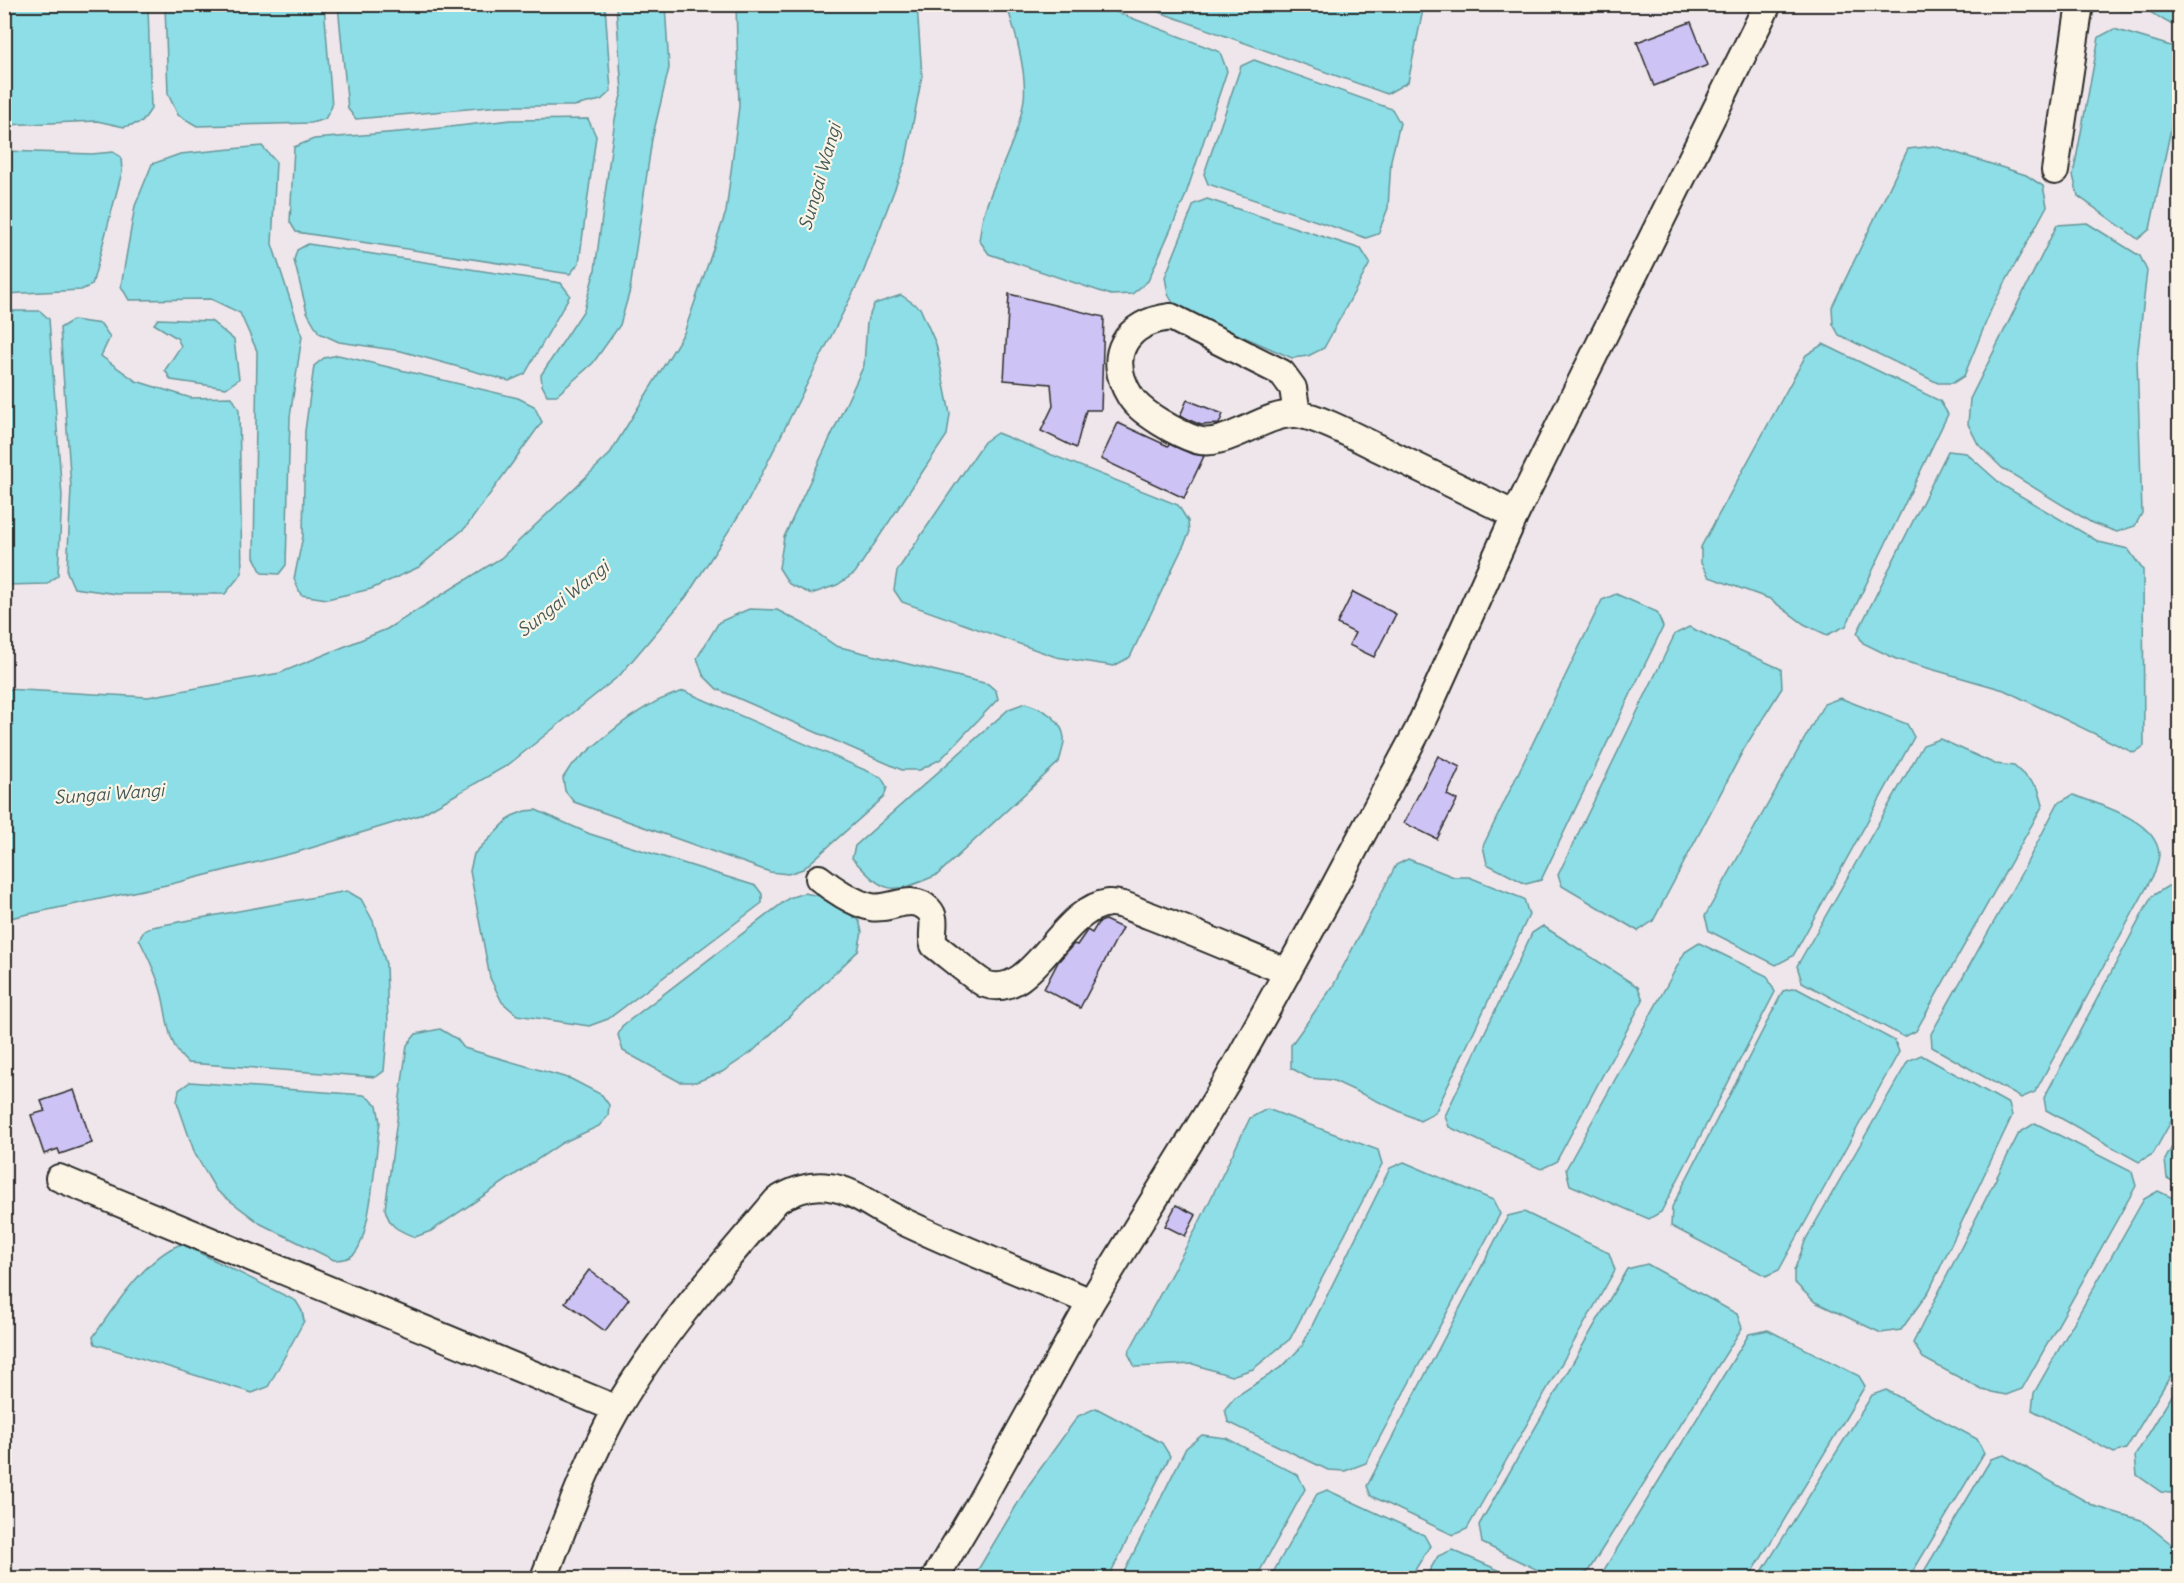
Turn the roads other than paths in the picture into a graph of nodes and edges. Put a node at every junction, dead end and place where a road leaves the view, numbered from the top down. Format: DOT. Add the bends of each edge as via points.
graph roads {
  1 [pos="1768,4"];
  2 [pos="2080,4"];
  3 [pos="2055,171"];
  4 [pos="1297,414"];
  5 [pos="1515,515"];
  6 [pos="819,878"];
  7 [pos="1288,972"];
  8 [pos="59,1178"];
  9 [pos="1091,1302"];
  10 [pos="617,1409"];
  11 [pos="544,1578"];
  12 [pos="934,1578"];
  1 -- 5 [label="street"];
  2 -- 3 [label="street"];
  4 -- 4 [label="street" via="1293,388 1282,373 1172,317 1158,318 1130,332 1119,350 1119,372 1130,397 1148,416 1198,441 1216,440 1274,417"];
  4 -- 5 [label="street" via="1334,426"];
  5 -- 7 [label="street" via="1419,728"];
  6 -- 7 [label="street" via="872,907 896,903 923,905 934,920 934,945 985,984 1002,985 1029,973 1078,916 1111,903"];
  7 -- 9 [label="street" via="1226,1083"];
  8 -- 10 [label="street"];
  9 -- 10 [label="street" via="899,1220 845,1191 802,1188 777,1200 697,1295"];
  9 -- 12 [label="street"];
  10 -- 11 [label="street" via="582,1480"];
}
